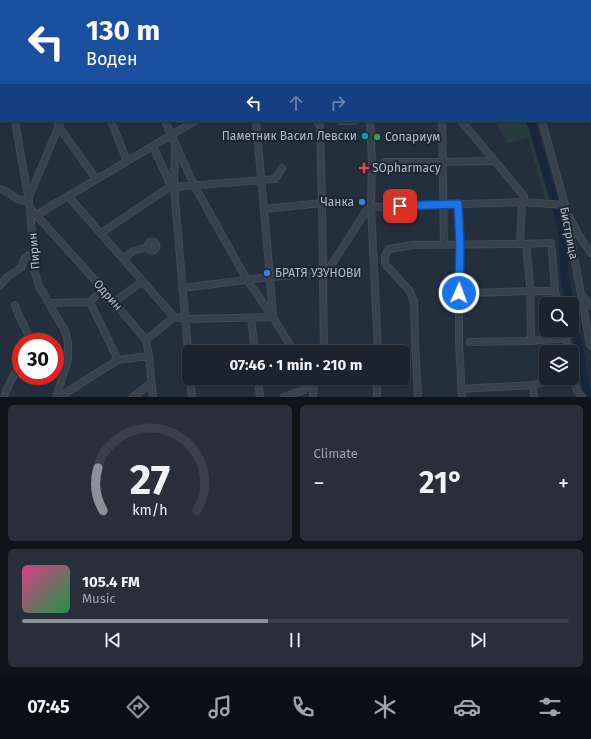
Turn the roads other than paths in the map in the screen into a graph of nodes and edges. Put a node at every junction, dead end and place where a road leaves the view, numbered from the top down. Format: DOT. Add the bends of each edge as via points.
graph roads {
  1 [pos="15,122"];
  2 [pos="111,122"];
  3 [pos="165,122"];
  4 [pos="193,122"];
  5 [pos="256,122"];
  6 [pos="318,122"];
  7 [pos="370,122"];
  8 [pos="442,122"];
  9 [pos="463,122"];
  10 [pos="542,122"];
  11 [pos="59,123"];
  12 [pos="171,135"];
  13 [pos="175,143"];
  14 [pos="153,146"];
  15 [pos="127,161"];
  16 [pos="494,161"];
  17 [pos="384,162"];
  18 [pos="442,162"];
  19 [pos="282,168"];
  20 [pos="96,179"];
  21 [pos="261,180"];
  22 [pos="194,185"];
  23 [pos="173,187"];
  24 [pos="0,189"];
  25 [pos="68,196"];
  26 [pos="29,199"];
  27 [pos="522,202"];
  28 [pos="322,203"];
  29 [pos="443,204"];
  30 [pos="458,204"];
  31 [pos="562,205"];
  32 [pos="371,207"];
  33 [pos="30,208"];
  34 [pos="264,209"];
  35 [pos="36,215"];
  36 [pos="101,233"];
  37 [pos="551,243"];
  38 [pos="523,244"];
  39 [pos="444,245"];
  40 [pos="460,245"];
  41 [pos="148,248"];
  42 [pos="552,250"];
  43 [pos="34,253"];
  44 [pos="591,253"];
  45 [pos="124,259"];
  46 [pos="323,273"];
  47 [pos="270,277"];
  48 [pos="247,280"];
  49 [pos="143,281"];
  50 [pos="0,285"];
  51 [pos="182,288"];
  52 [pos="103,289"];
  53 [pos="530,291"];
  54 [pos="555,291"];
  55 [pos="580,292"];
  56 [pos="468,293"];
  57 [pos="556,297"];
  58 [pos="90,302"];
  59 [pos="114,302"];
  60 [pos="49,303"];
  61 [pos="15,305"];
  62 [pos="591,306"];
  63 [pos="174,317"];
  64 [pos="273,317"];
  65 [pos="251,318"];
  66 [pos="185,319"];
  67 [pos="28,333"];
  68 [pos="566,338"];
  69 [pos="146,340"];
  70 [pos="531,341"];
  71 [pos="470,342"];
  72 [pos="187,345"];
  73 [pos="254,345"];
  74 [pos="290,345"];
  75 [pos="324,345"];
  76 [pos="378,345"];
  77 [pos="567,345"];
  78 [pos="591,346"];
  79 [pos="149,356"];
  80 [pos="118,360"];
  81 [pos="12,379"];
  82 [pos="151,383"];
  83 [pos="539,383"];
  84 [pos="191,385"];
  85 [pos="259,385"];
  86 [pos="309,385"];
  87 [pos="314,385"];
  88 [pos="377,385"];
  89 [pos="533,385"];
  90 [pos="576,385"];
  91 [pos="461,389"];
  92 [pos="4,397"];
  93 [pos="56,397"];
  94 [pos="59,397"];
  95 [pos="133,397"];
  96 [pos="153,397"];
  97 [pos="192,397"];
  98 [pos="260,397"];
  99 [pos="284,397"];
  100 [pos="313,397"];
  101 [pos="377,397"];
  102 [pos="418,397"];
  103 [pos="462,397"];
  104 [pos="534,397"];
  105 [pos="582,397"];
  1 -- 26 [label="street, Пирин"];
  2 -- 15 [label="street"];
  3 -- 12 [label="street"];
  4 -- 12 [label="street"];
  5 -- 21 [label="street"];
  6 -- 28 [label="street" via="320,126"];
  7 -- 32 [label="street"];
  8 -- 18 [label="street"];
  9 -- 16 [label="street"];
  10 -- 31 [label="street, Бистрица"];
  11 -- 20 [label="street"];
  11 -- 26 [label="street"];
  12 -- 13 [label="street"];
  12 -- 14 [label="street"];
  13 -- 22 [label="street"];
  13 -- 23 [label="street"];
  14 -- 15 [label="street"];
  14 -- 23 [label="street"];
  15 -- 20 [label="street"];
  16 -- 18 [label="street"];
  16 -- 27 [label="street" via="524,196"];
  17 -- 18 [label="street"];
  18 -- 29 [label="street"];
  19 -- 21 [label="street" via="275,179"];
  20 -- 25 [label="street"];
  21 -- 22 [label="street"];
  21 -- 34 [label="street"];
  22 -- 23 [label="street"];
  22 -- 48 [label="street"];
  23 -- 36 [label="street"];
  23 -- 51 [label="street"];
  24 -- 26 [label="street" via="17,199"];
  25 -- 35 [label="street"];
  25 -- 36 [label="street"];
  26 -- 33 [label="street, Пирин"];
  27 -- 30 [label="street"];
  27 -- 31 [label="street"];
  27 -- 38 [label="street"];
  28 -- 34 [label="street"];
  28 -- 46 [label="street"];
  29 -- 30 [label="street"];
  29 -- 32 [label="street"];
  29 -- 39 [label="street"];
  30 -- 40 [label="street"];
  31 -- 44 [label="street"];
  31 -- 55 [label="street, Бистрица"];
  32 -- 46 [label="street" via="330,267"];
  32 -- 76 [label="street"];
  33 -- 35 [label="street, Одрин"];
  33 -- 43 [label="street, Пирин"];
  34 -- 47 [label="street"];
  35 -- 52 [label="street, Одрин"];
  36 -- 45 [label="street"];
  37 -- 38 [label="street"];
  38 -- 40 [label="street"];
  38 -- 53 [label="street"];
  39 -- 40 [label="street"];
  39 -- 102 [label="street" via="413,245 389,249 385,255 385,264 409,290 414,301"];
  40 -- 91 [label="street"];
  41 -- 45 [label="street" via="133,251"];
  42 -- 54 [label="street"];
  43 -- 50 [label="street" via="27,255 22,261 22,267"];
  43 -- 60 [label="street, Пирин" via="34,269 39,286"];
  45 -- 49 [label="street"];
  46 -- 47 [label="street"];
  46 -- 75 [label="street"];
  47 -- 48 [label="street"];
  47 -- 64 [label="street"];
  48 -- 51 [label="street"];
  48 -- 64 [label="street"];
  49 -- 59 [label="street"];
  49 -- 63 [label="street"];
  51 -- 66 [label="street"];
  52 -- 58 [label="street"];
  52 -- 59 [label="street, Одрин"];
  53 -- 54 [label="street"];
  53 -- 56 [label="street"];
  53 -- 70 [label="street"];
  54 -- 57 [label="street"];
  55 -- 62 [label="street"];
  55 -- 78 [label="street, Бистрица"];
  58 -- 60 [label="street"];
  58 -- 80 [label="street"];
  59 -- 69 [label="street, Одрин"];
  60 -- 93 [label="street, Пирин" via="65,331 69,350"];
  61 -- 67 [label="street"];
  63 -- 66 [label="street"];
  63 -- 69 [label="street"];
  64 -- 65 [label="street"];
  64 -- 74 [label="street"];
  65 -- 66 [label="street"];
  65 -- 73 [label="street"];
  66 -- 72 [label="street"];
  68 -- 70 [label="street"];
  68 -- 77 [label="street"];
  69 -- 79 [label="street, Одрин"];
  70 -- 71 [label="street"];
  79 -- 80 [label="street"];
  79 -- 82 [label="street, Одрин"];
  80 -- 94 [label="street"];
  81 -- 92 [label="street"];
  82 -- 95 [label="street"];
  82 -- 96 [label="street, Одрин"];
  83 -- 89 [label="street"];
  84 -- 97 [label="street"];
  85 -- 98 [label="street"];
  86 -- 99 [label="street" via="304,390"];
  87 -- 100 [label="street"];
  88 -- 101 [label="street"];
  89 -- 91 [label="street"];
  89 -- 104 [label="street"];
  90 -- 105 [label="street"];
  91 -- 103 [label="street"];
}
